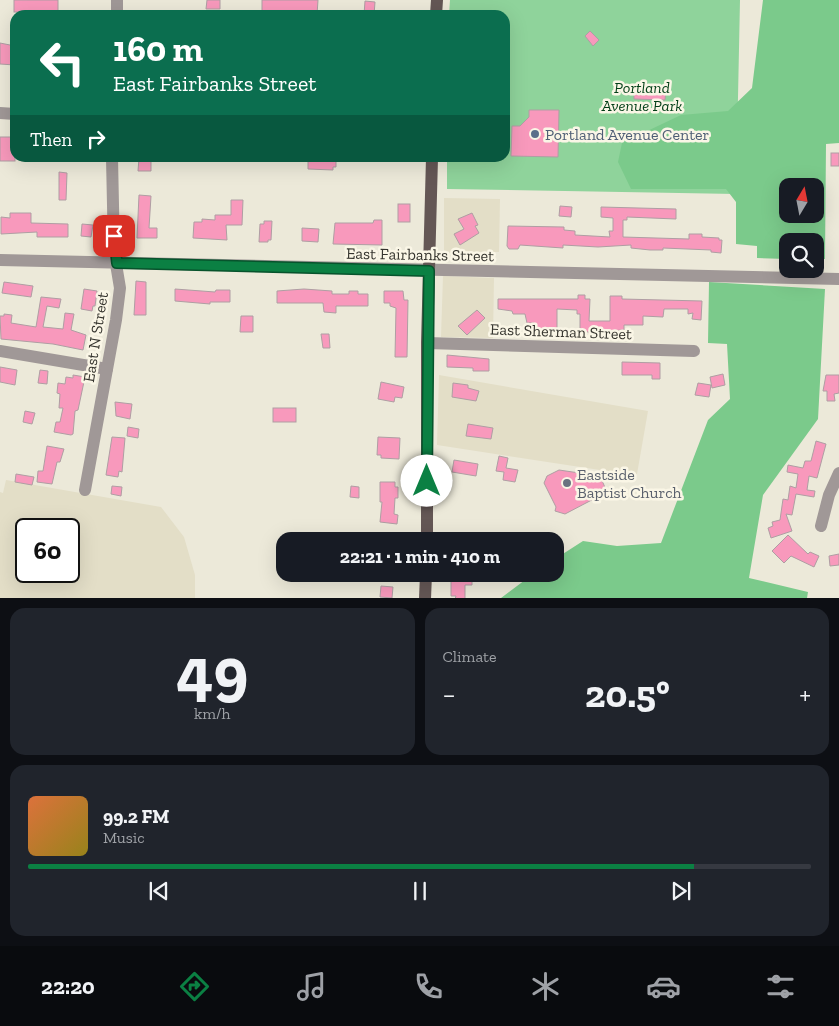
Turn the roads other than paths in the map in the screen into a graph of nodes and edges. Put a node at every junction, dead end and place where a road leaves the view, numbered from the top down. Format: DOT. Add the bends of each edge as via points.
graph roads {
  1 [pos="112,162"];
  2 [pos="432,162"];
  3 [pos="0,260"];
  4 [pos="117,263"];
  5 [pos="429,271"];
  6 [pos="839,279"];
  7 [pos="427,343"];
  8 [pos="0,351"];
  9 [pos="694,351"];
  10 [pos="107,369"];
  11 [pos="839,473"];
  12 [pos="85,490"];
  13 [pos="822,526"];
  14 [pos="427,532"];
  15 [pos="426,582"];
  16 [pos="425,598"];
  1 -- 4 [label="street, East N Street"];
  2 -- 5 [label="main road"];
  3 -- 4 [label="street, East Fairbanks Street"];
  4 -- 5 [label="street, East Fairbanks Street"];
  4 -- 10 [label="street, East N Street" via="120,288"];
  5 -- 6 [label="street, East Fairbanks Street"];
  5 -- 7 [label="main road"];
  7 -- 9 [label="street, East Sherman Street"];
  7 -- 14 [label="main road"];
  8 -- 10 [label="street"];
  10 -- 12 [label="street, East N Street"];
  11 -- 13 [label="street" via="829,494"];
  15 -- 16 [label="main road"];
}
